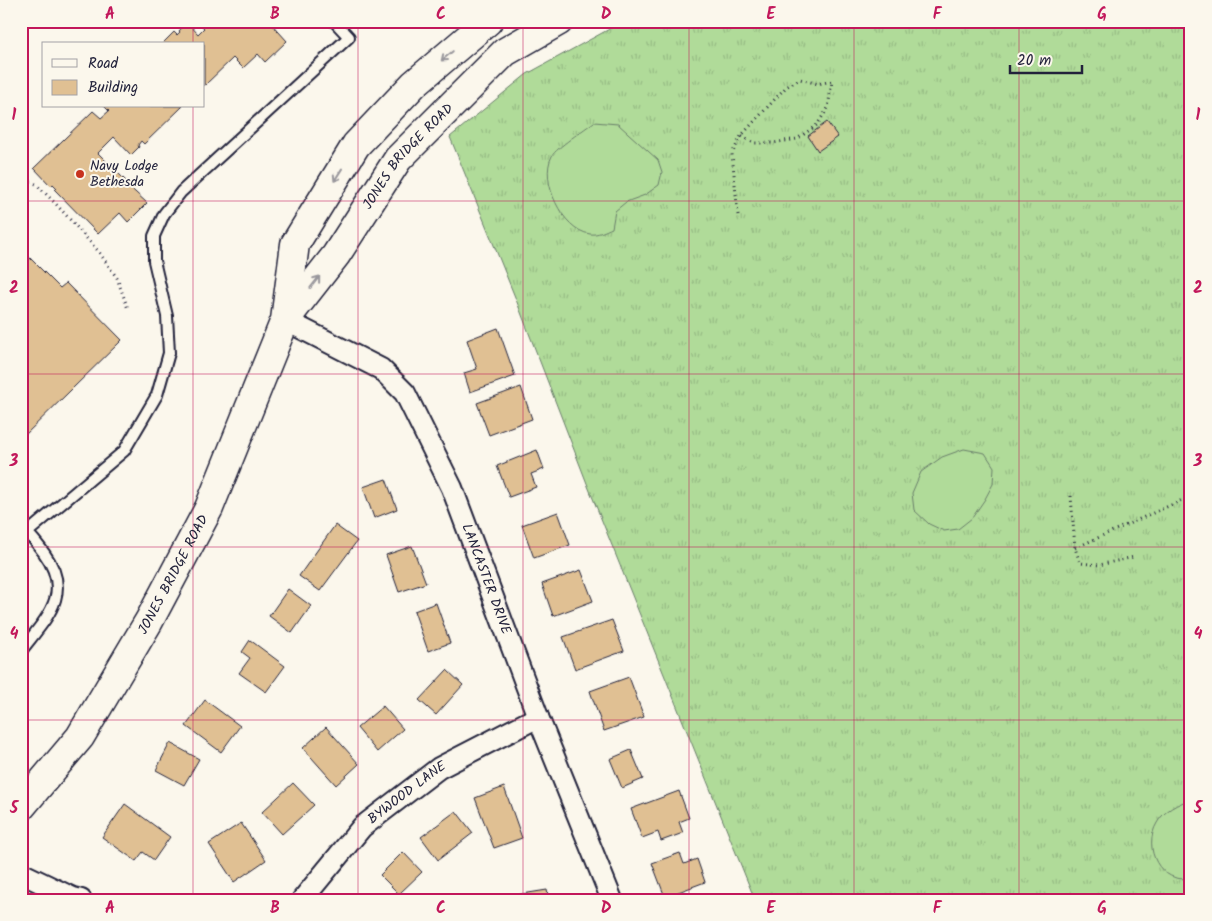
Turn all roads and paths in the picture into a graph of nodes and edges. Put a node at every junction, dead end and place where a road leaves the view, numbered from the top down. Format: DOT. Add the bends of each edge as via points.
graph roads {
  1 [pos="334,21"];
  2 [pos="559,21"];
  3 [pos="485,22"];
  4 [pos="505,52"];
  5 [pos="741,136"];
  6 [pos="21,178"];
  7 [pos="738,216"];
  8 [pos="128,309"];
  9 [pos="285,320"];
  10 [pos="1071,496"];
  11 [pos="1191,496"];
  12 [pos="25,530"];
  13 [pos="1075,548"];
  14 [pos="1134,557"];
  15 [pos="21,651"];
  16 [pos="538,717"];
  17 [pos="21,806"];
  18 [pos="21,872"];
  19 [pos="81,900"];
  20 [pos="302,900"];
  21 [pos="612,900"];
  1 -- 12 [label="lane" via="349,37 181,192 164,214 154,236 154,261 167,316 169,353 157,395 124,452"];
  2 -- 4 [label="main road, JONES BRIDGE ROAD"];
  3 -- 4 [label="main road"];
  3 -- 9 [label="main road, JONES BRIDGE ROAD, one-way" via="414,84 356,146 295,244"];
  9 -- 4 [label="main road, JONES BRIDGE ROAD, one-way" via="336,255 398,159"];
  5 -- 5 [label="path" via="786,86 800,79 818,84 832,81 828,108 817,125 797,139 754,143"];
  5 -- 7 [label="path" via="732,154"];
  6 -- 8 [label="path" via="36,184 99,252 117,278"];
  9 -- 16 [label="street, LANCASTER DRIVE" via="381,369 405,393 452,488"];
  9 -- 17 [label="main road, JONES BRIDGE ROAD" via="209,508 149,621 80,737"];
  10 -- 13 [label="path"];
  11 -- 13 [label="path"];
  12 -- 15 [label="lane" via="53,566 58,586 52,609"];
  13 -- 14 [label="path" via="1080,563 1099,566"];
  16 -- 20 [label="street, BYWOOD LANE" via="439,768 362,827"];
  16 -- 21 [label="street, LANCASTER DRIVE"];
  18 -- 19 [label="street"];
}
